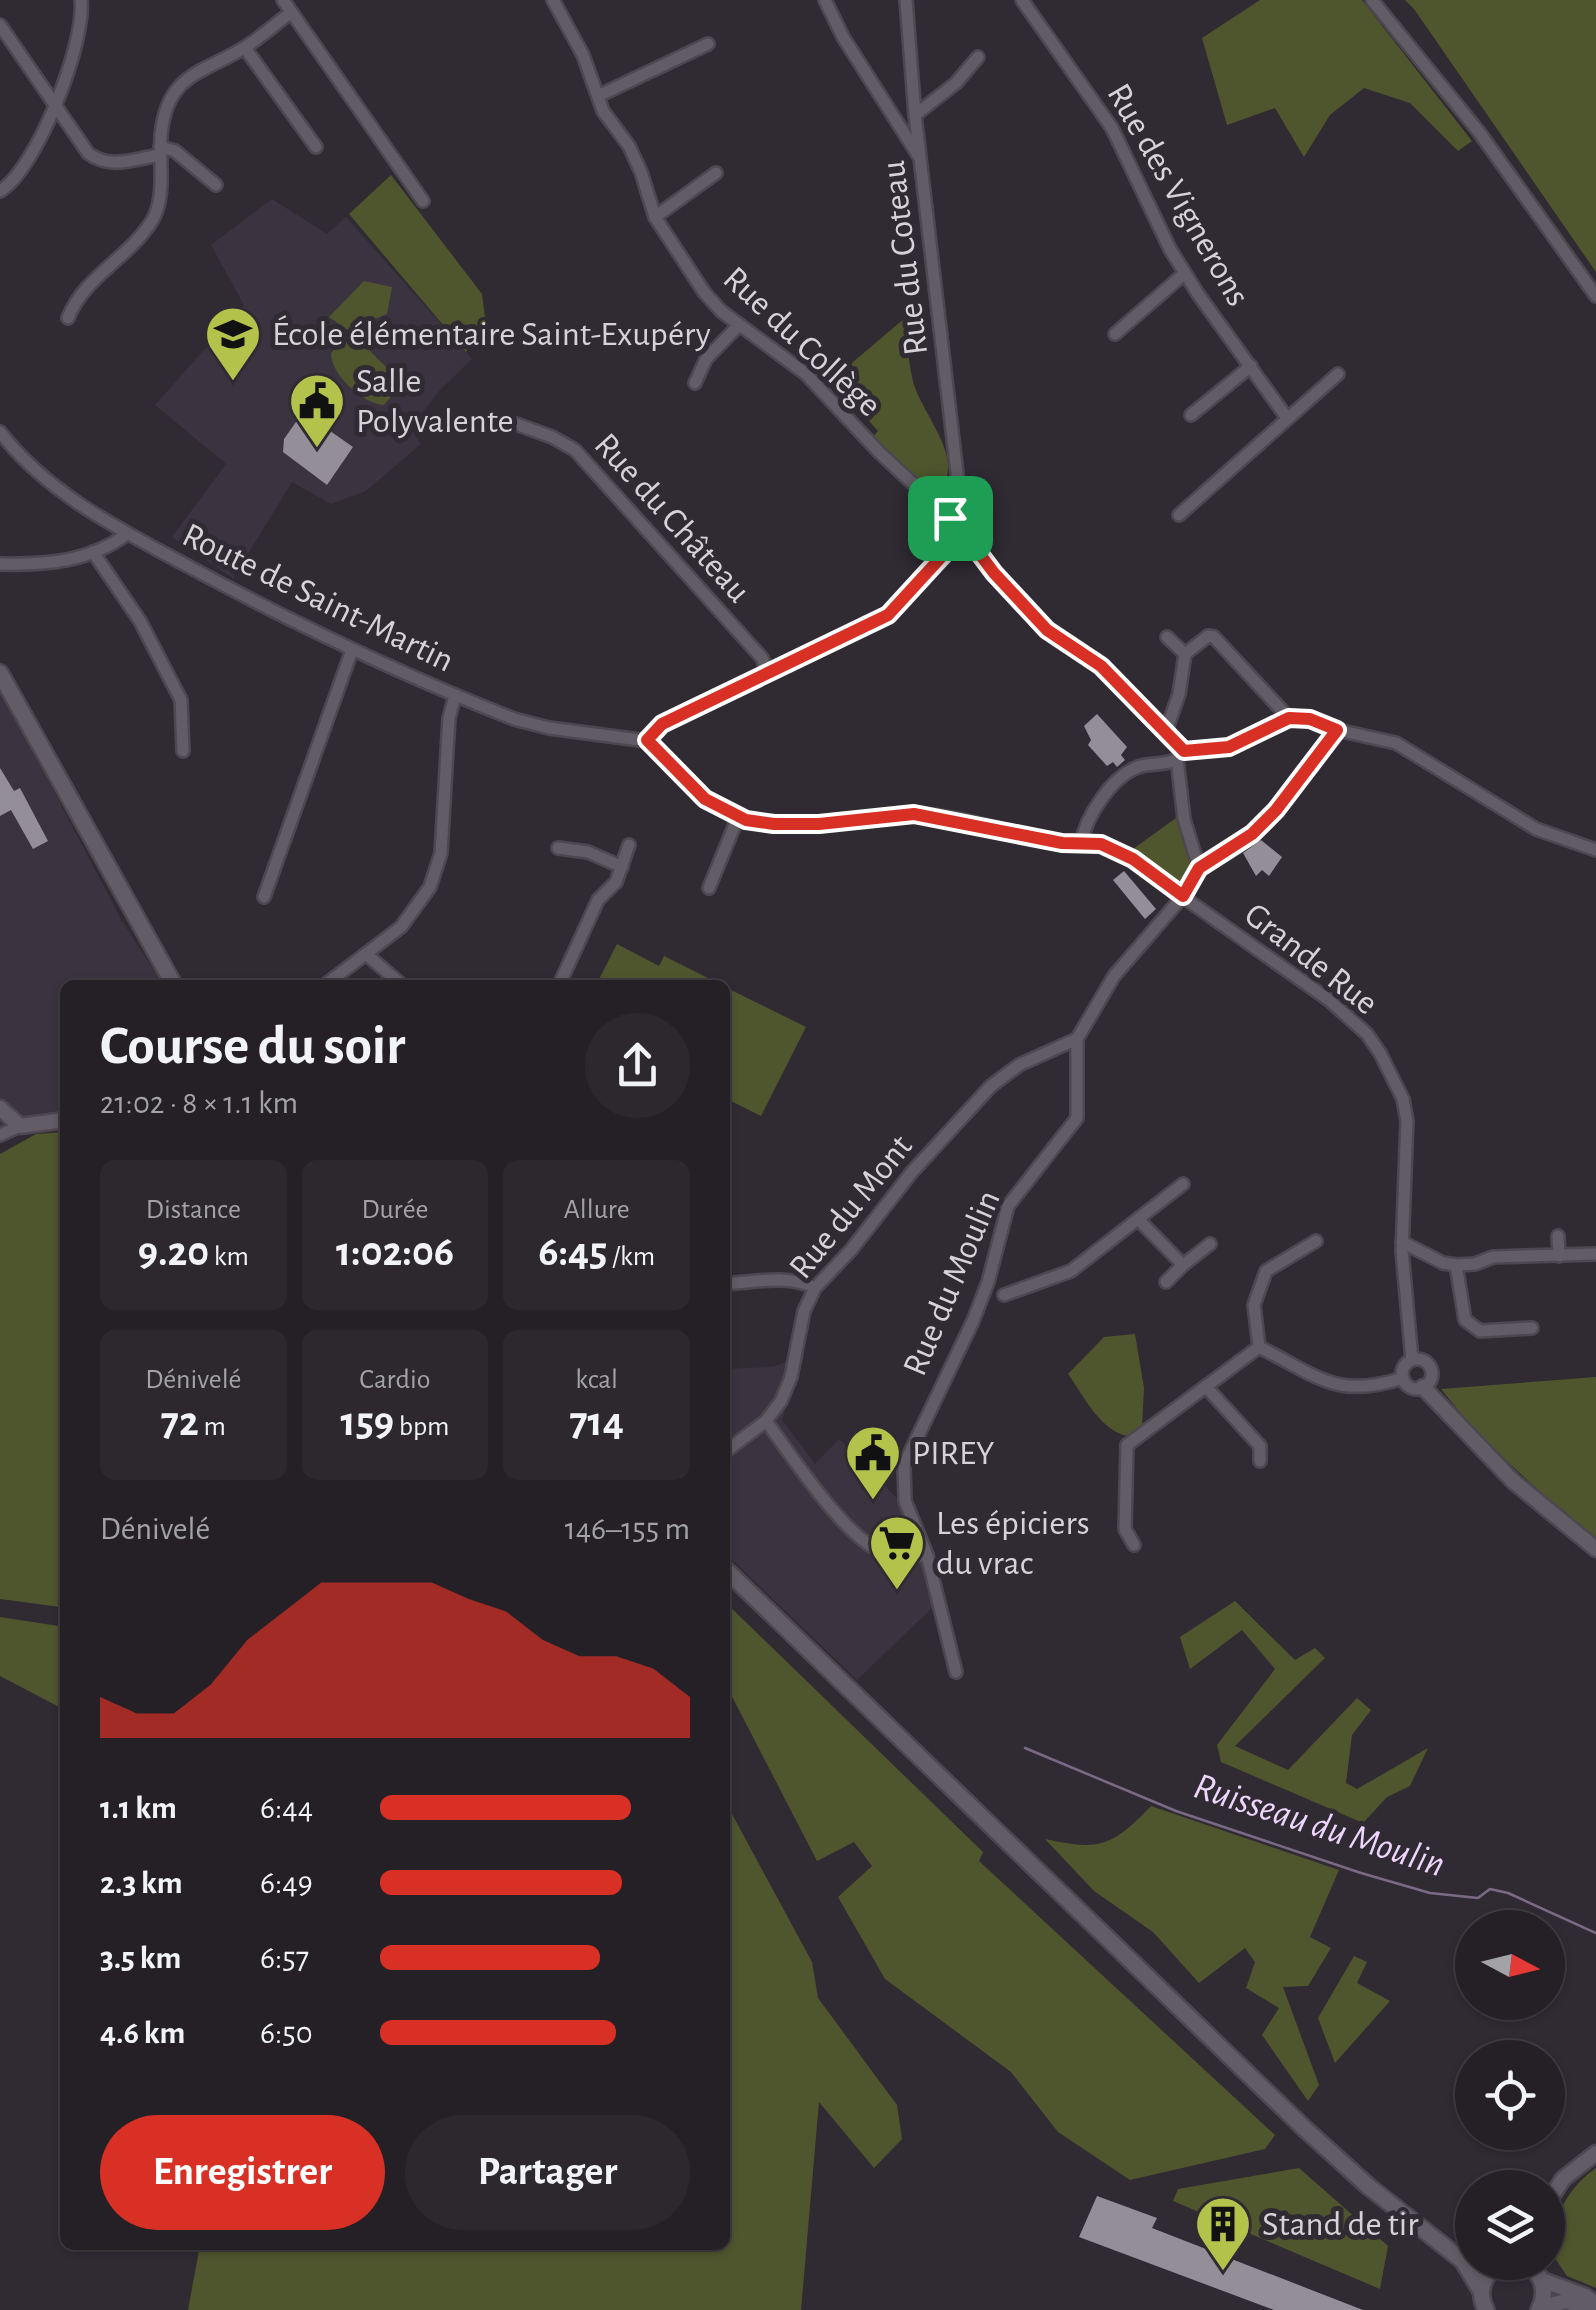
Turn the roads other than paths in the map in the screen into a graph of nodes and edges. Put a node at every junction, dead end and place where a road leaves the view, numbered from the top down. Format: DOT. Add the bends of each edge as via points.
graph roads {
  1 [pos="81,0"];
  2 [pos="283,0"];
  3 [pos="554,0"];
  4 [pos="825,0"];
  5 [pos="906,0"];
  6 [pos="1022,0"];
  7 [pos="1372,0"];
  8 [pos="290,14"];
  9 [pos="0,25"];
  10 [pos="708,44"];
  11 [pos="245,48"];
  12 [pos="978,57"];
  13 [pos="598,96"];
  14 [pos="54,104"];
  15 [pos="915,115"];
  16 [pos="316,147"];
  17 [pos="160,151"];
  18 [pos="920,159"];
  19 [pos="716,173"];
  20 [pos="216,185"];
  21 [pos="0,191"];
  22 [pos="422,202"];
  23 [pos="654,217"];
  24 [pos="1185,273"];
  25 [pos="1596,296"];
  26 [pos="68,318"];
  27 [pos="739,325"];
  28 [pos="1115,334"];
  29 [pos="1250,366"];
  30 [pos="1338,374"];
  31 [pos="695,383"];
  32 [pos="1192,415"];
  33 [pos="1286,418"];
  34 [pos="516,424"];
  35 [pos="0,432"];
  36 [pos="961,509"];
  37 [pos="1179,515"];
  38 [pos="950,518"];
  39 [pos="964,533"];
  40 [pos="128,534"];
  41 [pos="93,552"];
  42 [pos="944,554"];
  43 [pos="0,564"];
  44 [pos="1168,636"];
  45 [pos="352,650"];
  46 [pos="1185,654"];
  47 [pos="0,661"];
  48 [pos="0,673"];
  49 [pos="768,674"];
  50 [pos="455,696"];
  51 [pos="1289,718"];
  52 [pos="30,728"];
  53 [pos="1337,730"];
  54 [pos="1166,731"];
  55 [pos="647,740"];
  56 [pos="183,751"];
  57 [pos="1180,755"];
  58 [pos="738,817"];
  59 [pos="1081,843"];
  60 [pos="629,844"];
  61 [pos="558,848"];
  62 [pos="1596,850"];
  63 [pos="622,867"];
  64 [pos="1199,868"];
  65 [pos="709,888"];
  66 [pos="1183,896"];
  67 [pos="264,897"];
  68 [pos="367,955"];
  69 [pos="171,980"];
  70 [pos="332,980"];
  71 [pos="396,980"];
  72 [pos="561,980"];
  73 [pos="1077,1038"];
  74 [pos="0,1108"];
  75 [pos="60,1121"];
  76 [pos="20,1126"];
  77 [pos="0,1135"];
  78 [pos="1183,1184"];
  79 [pos="1138,1219"];
  80 [pos="1558,1236"];
  81 [pos="1316,1242"];
  82 [pos="1402,1242"];
  83 [pos="1210,1244"];
  84 [pos="1596,1254"];
  85 [pos="1559,1256"];
  86 [pos="1183,1265"];
  87 [pos="1456,1265"];
  88 [pos="1166,1282"];
  89 [pos="730,1284"];
  90 [pos="814,1288"];
  91 [pos="1004,1295"];
  92 [pos="1532,1328"];
  93 [pos="1259,1347"];
  94 [pos="1412,1360"];
  95 [pos="1403,1378"];
  96 [pos="1424,1387"];
  97 [pos="1206,1388"];
  98 [pos="766,1421"];
  99 [pos="730,1448"];
  100 [pos="1260,1461"];
  101 [pos="1134,1545"];
  102 [pos="1596,1549"];
  103 [pos="927,1556"];
  104 [pos="730,1574"];
  105 [pos="956,1672"];
  106 [pos="1596,2153"];
  107 [pos="1565,2177"];
  108 [pos="1436,2236"];
  109 [pos="1455,2247"];
  110 [pos="1540,2280"];
  111 [pos="1554,2280"];
  112 [pos="1482,2303"];
  113 [pos="1594,2307"];
  114 [pos="1540,2309"];
  1 -- 14 [label="street" via="81,21"];
  2 -- 8 [label="street"];
  3 -- 13 [label="street, Rue du Collège"];
  4 -- 18 [label="street"];
  5 -- 15 [label="street, Rue du Coteau"];
  6 -- 24 [label="street, Rue des Vignerons" via="1112,128"];
  7 -- 25 [label="street" via="1479,132"];
  8 -- 11 [label="street"];
  8 -- 22 [label="street"];
  9 -- 14 [label="street"];
  10 -- 13 [label="street"];
  11 -- 16 [label="street"];
  11 -- 17 [label="street" via="184,82 167,109"];
  12 -- 15 [label="street"];
  13 -- 23 [label="street, Rue du Collège" via="635,159"];
  14 -- 17 [label="street" via="99,162"];
  14 -- 21 [label="street" via="36,150"];
  15 -- 18 [label="street, Rue du Coteau"];
  17 -- 20 [label="street" via="175,151"];
  17 -- 26 [label="street" via="152,220 77,295"];
  18 -- 36 [label="street, Rue du Coteau"];
  19 -- 23 [label="street"];
  23 -- 27 [label="street, Rue du Collège" via="704,292"];
  24 -- 28 [label="street"];
  24 -- 29 [label="street, Rue des Vignerons"];
  27 -- 31 [label="street" via="706,359"];
  27 -- 38 [label="street, Rue du Collège" via="806,374"];
  29 -- 32 [label="street"];
  29 -- 33 [label="street, Rue des Vignerons"];
  30 -- 33 [label="street"];
  33 -- 37 [label="street"];
  34 -- 49 [label="street, Rue du Château" via="575,450 762,658"];
  35 -- 40 [label="street, Route de Saint-Martin" via="50,484"];
  36 -- 38 [label="street"];
  36 -- 39 [label="street, Rue du Coteau"];
  38 -- 39 [label="street, Rue du Collège"];
  38 -- 42 [label="street"];
  39 -- 42 [label="street"];
  39 -- 54 [label="street, Rue du Collège" via="1047,630 1108,674"];
  40 -- 41 [label="street"];
  40 -- 45 [label="street, Route de Saint-Martin"];
  41 -- 43 [label="street" via="42,565"];
  41 -- 56 [label="street" via="140,621 181,700"];
  42 -- 49 [label="street" via="888,615"];
  44 -- 46 [label="street"];
  45 -- 50 [label="street, Route de Saint-Martin"];
  45 -- 67 [label="street"];
  46 -- 51 [label="street" via="1214,637"];
  46 -- 54 [label="street"];
  47 -- 52 [label="street"];
  48 -- 52 [label="main road"];
  49 -- 55 [label="street" via="662,724"];
  50 -- 55 [label="street, Route de Saint-Martin" via="530,724"];
  50 -- 68 [label="street" via="438,870 412,914"];
  51 -- 53 [label="street"];
  51 -- 57 [label="street" via="1229,747"];
  52 -- 69 [label="main road"];
  53 -- 62 [label="street" via="1396,743 1536,829"];
  53 -- 64 [label="street" via="1276,810"];
  54 -- 57 [label="street, Rue du Collège"];
  55 -- 58 [label="street, Grande Rue" via="705,799"];
  57 -- 59 [label="street" via="1132,771 1103,799"];
  57 -- 64 [label="street" via="1184,818"];
  58 -- 59 [label="street, Grande Rue" via="774,824 926,815"];
  58 -- 65 [label="street"];
  59 -- 66 [label="street, Grande Rue" via="1118,851"];
  60 -- 63 [label="street"];
  61 -- 63 [label="street"];
  63 -- 72 [label="street" via="598,900"];
  64 -- 66 [label="street"];
  66 -- 73 [label="street" via="1114,976"];
  66 -- 82 [label="street, Grande Rue" via="1330,1000 1380,1053 1407,1120"];
  68 -- 70 [label="street"];
  68 -- 71 [label="street"];
  73 -- 90 [label="street, Rue du Mont" via="991,1086"];
  73 -- 103 [label="street, Rue du Moulin" via="1078,1118 1008,1206 973,1321 904,1465 905,1501"];
  74 -- 76 [label="street"];
  75 -- 76 [label="street"];
  76 -- 77 [label="street"];
  78 -- 79 [label="street"];
  79 -- 86 [label="street"];
  79 -- 91 [label="street" via="1070,1271"];
  80 -- 85 [label="street"];
  81 -- 93 [label="street" via="1266,1271 1254,1305"];
  82 -- 87 [label="street"];
  82 -- 94 [label="street, Grande Rue"];
  83 -- 86 [label="street"];
  84 -- 85 [label="street"];
  85 -- 87 [label="street"];
  86 -- 88 [label="street"];
  87 -- 92 [label="street" via="1465,1320 1480,1331"];
  89 -- 90 [label="street"];
  90 -- 98 [label="street, Rue du Mont" via="791,1376"];
  93 -- 95 [label="street" via="1309,1376 1342,1385 1371,1388"];
  93 -- 97 [label="street"];
  94 -- 95 [label="street"];
  94 -- 96 [label="street" via="1429,1366"];
  95 -- 96 [label="street" via="1411,1387"];
  96 -- 102 [label="street" via="1513,1481"];
  97 -- 100 [label="street" via="1260,1446"];
  97 -- 101 [label="street" via="1128,1446 1125,1529"];
  98 -- 99 [label="street, Rue du Mont"];
  98 -- 103 [label="street" via="818,1491 878,1550"];
  103 -- 105 [label="street, Rue du Moulin"];
  104 -- 108 [label="main road" via="1304,2128"];
  106 -- 107 [label="street"];
  108 -- 109 [label="main road"];
  108 -- 112 [label="main road" via="1471,2270"];
  110 -- 114 [label="main road"];
  111 -- 113 [label="street"];
  113 -- 114 [label="street" via="1560,2301"];
}
